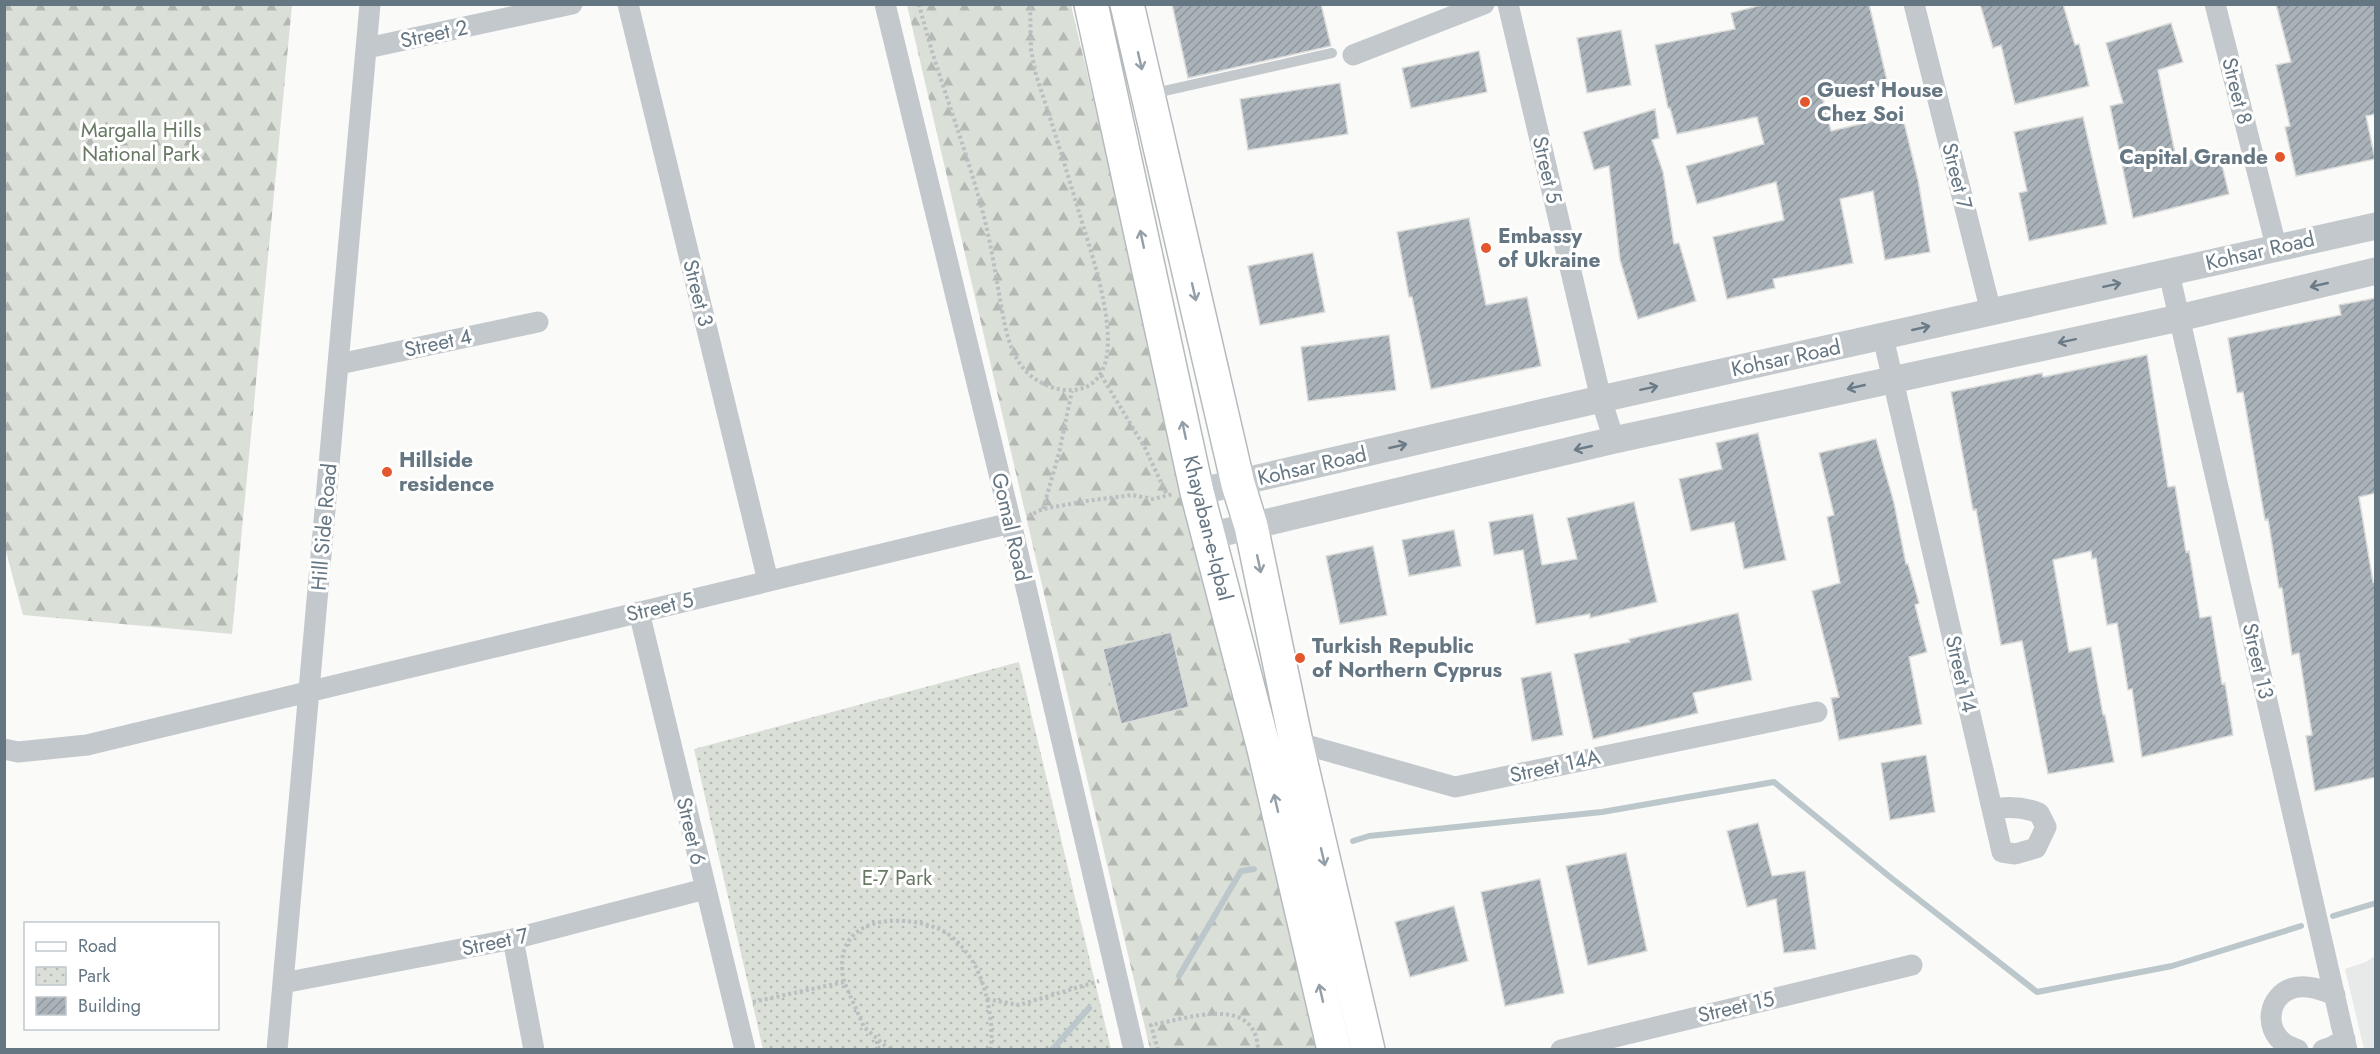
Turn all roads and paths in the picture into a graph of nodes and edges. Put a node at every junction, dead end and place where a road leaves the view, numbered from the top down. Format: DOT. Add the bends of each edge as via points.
graph roads {
  1 [pos="370,4"];
  2 [pos="572,4"];
  3 [pos="628,4"];
  4 [pos="885,4"];
  5 [pos="919,4"];
  6 [pos="1030,4"];
  7 [pos="1091,4"];
  8 [pos="1127,4"];
  9 [pos="1484,4"];
  10 [pos="1508,4"];
  11 [pos="1914,4"];
  12 [pos="2215,4"];
  13 [pos="366,48"];
  14 [pos="1343,54"];
  15 [pos="1148,95"];
  16 [pos="2376,226"];
  17 [pos="2276,246"];
  18 [pos="2376,271"];
  19 [pos="2169,273"];
  20 [pos="1991,312"];
  21 [pos="2179,318"];
  22 [pos="538,322"];
  23 [pos="1883,337"];
  24 [pos="339,364"];
  25 [pos="1101,375"];
  26 [pos="1893,378"];
  27 [pos="1072,390"];
  28 [pos="1601,399"];
  29 [pos="1614,440"];
  30 [pos="1238,484"];
  31 [pos="1182,493"];
  32 [pos="1043,509"];
  33 [pos="1011,523"];
  34 [pos="1251,526"];
  35 [pos="1209,536"];
  36 [pos="768,582"];
  37 [pos="639,612"];
  38 [pos="309,691"];
  39 [pos="1817,712"];
  40 [pos="1296,741"];
  41 [pos="4,749"];
  42 [pos="1993,809"];
  43 [pos="705,889"];
  44 [pos="513,939"];
  45 [pos="1912,966"];
  46 [pos="1117,976"];
  47 [pos="844,982"];
  48 [pos="283,983"];
  49 [pos="2335,995"];
  50 [pos="987,999"];
  51 [pos="735,1008"];
  52 [pos="877,1040"];
  53 [pos="2346,1044"];
  54 [pos="277,1050"];
  55 [pos="534,1050"];
  56 [pos="745,1050"];
  57 [pos="877,1050"];
  58 [pos="890,1050"];
  59 [pos="990,1050"];
  60 [pos="1134,1050"];
  61 [pos="1158,1050"];
  62 [pos="1258,1050"];
  63 [pos="1334,1050"];
  64 [pos="1368,1050"];
  65 [pos="1561,1050"];
  66 [pos="2298,1050"];
  67 [pos="2323,1050"];
  1 -- 13 [label="street, Hill Side Road"];
  2 -- 13 [label="street, Street 2"];
  3 -- 36 [label="street, Street 3"];
  4 -- 33 [label="street, Gomal Road"];
  5 -- 27 [label="path" via="978,196 1014,351 1024,369 1044,384"];
  6 -- 25 [label="path" via="1036,75 1091,251 1104,311 1108,339"];
  31 -- 7 [label="main road, Khayaban-e-Iqbal, one-way"];
  8 -- 15 [label="main road, Khayaban-e-Iqbal, one-way"];
  9 -- 14 [label="street"];
  10 -- 28 [label="street, Street 5"];
  11 -- 20 [label="street, Street 7"];
  12 -- 17 [label="street, Street 8"];
  13 -- 24 [label="street, Hill Side Road"];
  14 -- 15 [label="lane"];
  15 -- 30 [label="main road, Khayaban-e-Iqbal, one-way"];
  16 -- 17 [label="street, Kohsar Road"];
  17 -- 19 [label="street, Kohsar Road"];
  18 -- 21 [label="street, Kohsar Road, one-way"];
  20 -- 19 [label="street, Kohsar Road, one-way"];
  19 -- 21 [label="street, Street 13"];
  23 -- 20 [label="street, Kohsar Road, one-way"];
  21 -- 26 [label="street, Kohsar Road, one-way"];
  21 -- 49 [label="street, Street 13"];
  22 -- 24 [label="street, Street 4"];
  23 -- 26 [label="street"];
  28 -- 23 [label="street, Kohsar Road, one-way"];
  24 -- 38 [label="street, Hill Side Road"];
  25 -- 27 [label="path" via="1090,386"];
  25 -- 31 [label="path" via="1145,447"];
  26 -- 29 [label="street, Kohsar Road, one-way"];
  26 -- 42 [label="street, Street 14" via="2002,852 2015,854 2036,848 2046,827 2039,813 2026,808"];
  27 -- 32 [label="path"];
  28 -- 29 [label="street, Street 5"];
  30 -- 28 [label="street, Kohsar Road, one-way"];
  29 -- 34 [label="street, Kohsar Road, one-way"];
  30 -- 31 [label="street, Kohsar Road"];
  30 -- 34 [label="main road, Khayaban-e-Iqbal"];
  31 -- 32 [label="path" via="1153,499 1132,495"];
  31 -- 35 [label="main road, Khayaban-e-Iqbal"];
  32 -- 33 [label="path"];
  33 -- 36 [label="street, Street 5"];
  33 -- 46 [label="street, Gomal Road"];
  34 -- 35 [label="street, Kohsar Road"];
  34 -- 40 [label="main road, Khayaban-e-Iqbal, one-way"];
  63 -- 35 [label="main road, Khayaban-e-Iqbal, one-way" via="1264,749"];
  36 -- 37 [label="street, Street 5"];
  37 -- 38 [label="street, Street 5"];
  37 -- 43 [label="street, Street 6"];
  38 -- 41 [label="street, Street 5" via="87,744 18,752"];
  38 -- 48 [label="street, Hill Side Road"];
  39 -- 40 [label="street, Street 14A" via="1455,787"];
  40 -- 64 [label="main road, Khayaban-e-Iqbal, one-way"];
  43 -- 44 [label="street, Street 7"];
  43 -- 51 [label="street, Street 6"];
  44 -- 48 [label="street, Street 7"];
  44 -- 55 [label="street"];
  45 -- 65 [label="street, Street 15"];
  46 -- 50 [label="path" via="1019,1005"];
  46 -- 60 [label="street, Gomal Road"];
  47 -- 50 [label="path" via="843,957 862,927 878,921 905,921 938,928 955,940 981,975"];
  47 -- 51 [label="path"];
  47 -- 52 [label="path" via="864,1027"];
  48 -- 54 [label="street, Hill Side Road"];
  49 -- 53 [label="street, Street 13"];
  49 -- 66 [label="street" via="2305,986 2277,997 2270,1012 2271,1024 2285,1044"];
  50 -- 59 [label="path"];
  51 -- 56 [label="street, Street 6"];
  52 -- 57 [label="path"];
  52 -- 58 [label="path"];
  53 -- 67 [label="street"];
  61 -- 62 [label="path" via="1151,1024 1229,1013 1243,1018 1253,1029"];
}
